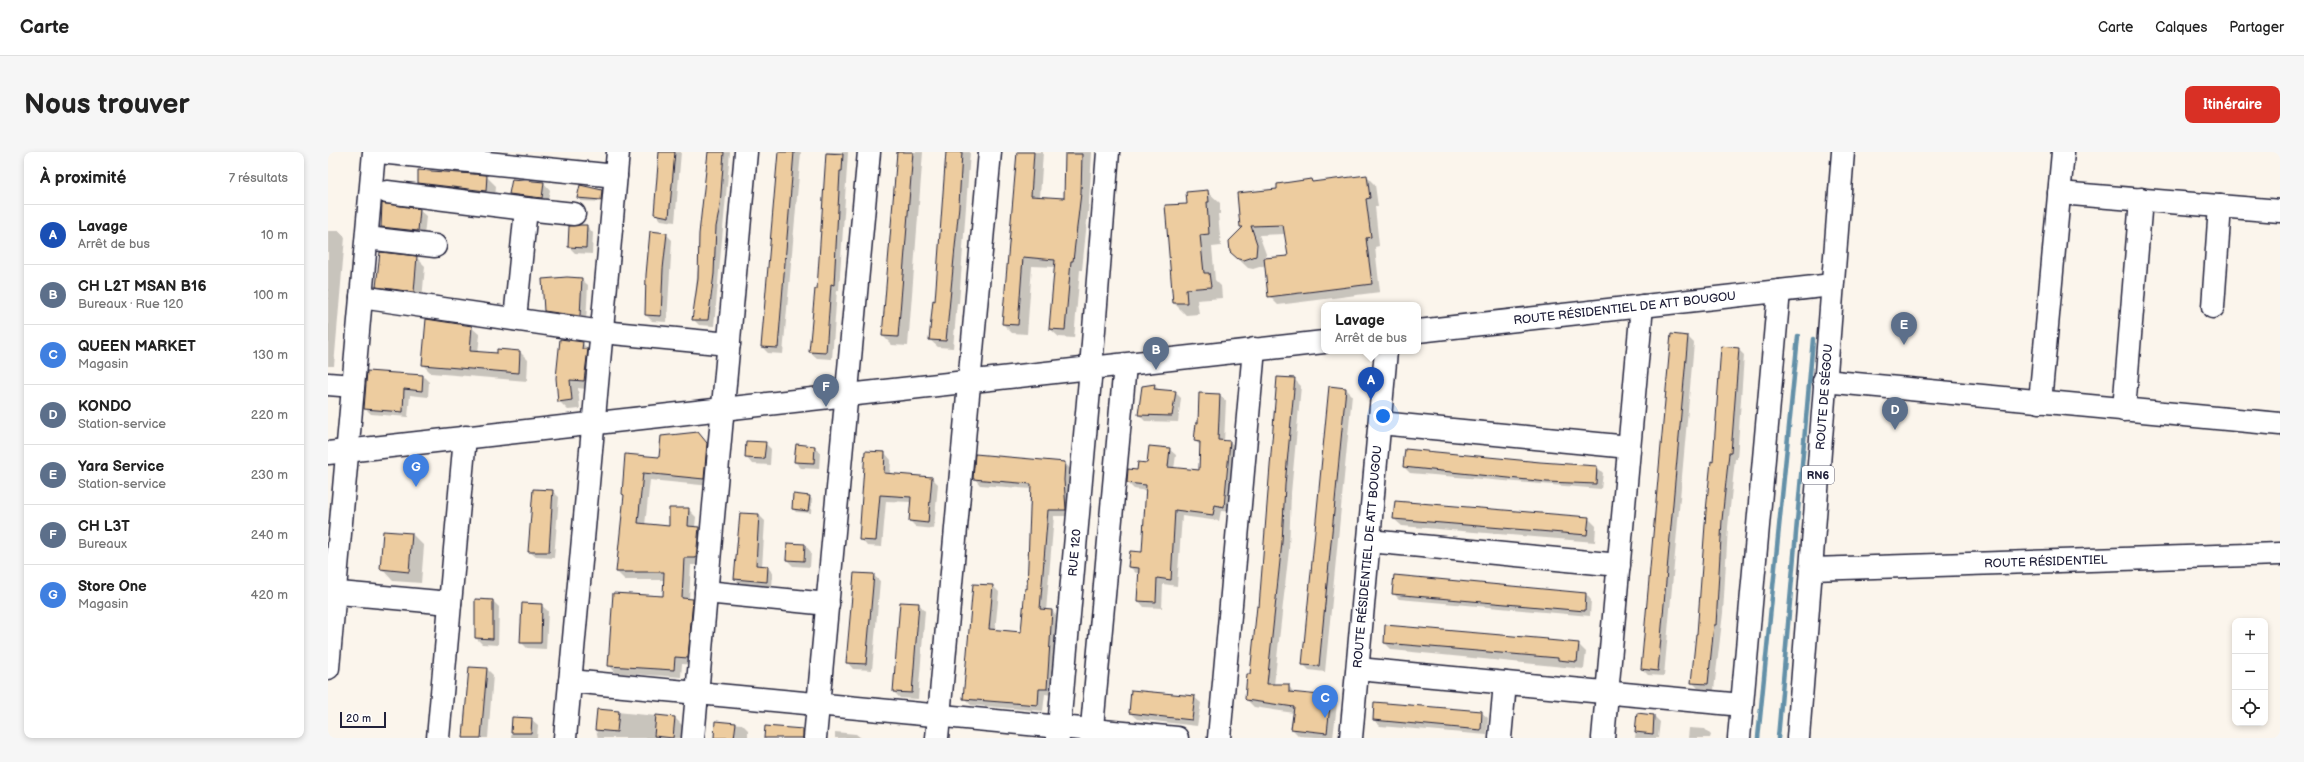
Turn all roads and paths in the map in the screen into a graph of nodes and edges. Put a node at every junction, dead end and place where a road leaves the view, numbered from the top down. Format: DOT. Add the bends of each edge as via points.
graph roads {
  1 [pos="374,152"];
  2 [pos="380,152"];
  3 [pos="618,152"];
  4 [pos="746,152"];
  5 [pos="869,152"];
  6 [pos="990,152"];
  7 [pos="1108,152"];
  8 [pos="1843,152"];
  9 [pos="2063,152"];
  10 [pos="616,176"];
  11 [pos="387,192"];
  12 [pos="2060,193"];
  13 [pos="2141,200"];
  14 [pos="2220,206"];
  15 [pos="526,209"];
  16 [pos="2280,211"];
  17 [pos="574,214"];
  18 [pos="367,238"];
  19 [pos="435,246"];
  20 [pos="1832,285"];
  21 [pos="1779,291"];
  22 [pos="361,297"];
  23 [pos="1642,306"];
  24 [pos="2213,308"];
  25 [pos="515,319"];
  26 [pos="1421,331"];
  27 [pos="602,332"];
  28 [pos="1321,342"];
  29 [pos="729,344"];
  30 [pos="1254,349"];
  31 [pos="1386,354"];
  32 [pos="1125,365"];
  33 [pos="1091,368"];
  34 [pos="1824,381"];
  35 [pos="969,382"];
  36 [pos="328,384"];
  37 [pos="353,386"];
  38 [pos="846,396"];
  39 [pos="2040,402"];
  40 [pos="723,408"];
  41 [pos="2124,410"];
  42 [pos="593,423"];
  43 [pos="1380,423"];
  44 [pos="2280,424"];
  45 [pos="465,437"];
  46 [pos="1630,447"];
  47 [pos="338,452"];
  48 [pos="1369,541"];
  49 [pos="2280,554"];
  50 [pos="1619,565"];
  51 [pos="1812,568"];
  52 [pos="331,592"];
  53 [pos="706,592"];
  54 [pos="450,603"];
  55 [pos="828,604"];
  56 [pos="328,668"];
  57 [pos="1358,669"];
  58 [pos="570,681"];
  59 [pos="1505,683"];
  60 [pos="1607,692"];
  61 [pos="697,693"];
  62 [pos="818,705"];
  63 [pos="1742,705"];
  64 [pos="939,716"];
  65 [pos="1059,732"];
  66 [pos="1091,734"];
  67 [pos="438,738"];
  68 [pos="565,738"];
  69 [pos="693,738"];
  70 [pos="815,738"];
  71 [pos="937,738"];
  72 [pos="1177,738"];
  73 [pos="1219,738"];
  74 [pos="1351,738"];
  75 [pos="1500,738"];
  76 [pos="1603,738"];
  77 [pos="1739,738"];
  78 [pos="1798,738"];
  1 -- 18 [label="main road"];
  2 -- 10 [label="main road"];
  3 -- 10 [label="main road"];
  4 -- 29 [label="main road"];
  5 -- 38 [label="main road"];
  6 -- 35 [label="main road"];
  7 -- 33 [label="main road, RUE 120"];
  8 -- 20 [label="main road, ROUTE DE SÉGOU / RN6"];
  9 -- 12 [label="main road"];
  10 -- 27 [label="main road"];
  11 -- 15 [label="main road"];
  12 -- 13 [label="main road"];
  12 -- 39 [label="main road"];
  13 -- 14 [label="main road"];
  13 -- 41 [label="main road"];
  14 -- 16 [label="main road"];
  14 -- 24 [label="main road"];
  15 -- 17 [label="main road"];
  15 -- 25 [label="main road"];
  18 -- 19 [label="main road"];
  18 -- 22 [label="main road"];
  20 -- 21 [label="main road, ROUTE RÉSIDENTIEL DE ATT BOUGOU"];
  20 -- 34 [label="main road, ROUTE DE SÉGOU / RN6"];
  21 -- 23 [label="main road, ROUTE RÉSIDENTIEL DE ATT BOUGOU"];
  21 -- 63 [label="main road"];
  22 -- 25 [label="main road"];
  22 -- 37 [label="main road"];
  23 -- 26 [label="main road, ROUTE RÉSIDENTIEL DE ATT BOUGOU"];
  23 -- 46 [label="main road"];
  25 -- 27 [label="main road"];
  27 -- 29 [label="main road"];
  27 -- 42 [label="main road"];
  28 -- 30 [label="main road"];
  29 -- 40 [label="main road"];
  30 -- 32 [label="main road"];
  30 -- 73 [label="main road"];
  31 -- 43 [label="main road, ROUTE RÉSIDENTIEL DE ATT BOUGOU"];
  32 -- 33 [label="main road"];
  32 -- 66 [label="main road"];
  33 -- 35 [label="main road"];
  33 -- 65 [label="main road, RUE 120"];
  34 -- 39 [label="main road"];
  34 -- 51 [label="main road, ROUTE DE SÉGOU / RN6"];
  35 -- 38 [label="main road"];
  35 -- 64 [label="main road"];
  36 -- 37 [label="main road"];
  37 -- 47 [label="main road"];
  38 -- 40 [label="main road"];
  38 -- 55 [label="main road"];
  39 -- 41 [label="main road"];
  40 -- 42 [label="main road"];
  40 -- 53 [label="main road"];
  41 -- 44 [label="main road"];
  42 -- 45 [label="main road"];
  42 -- 58 [label="main road"];
  43 -- 46 [label="main road"];
  43 -- 48 [label="main road, ROUTE RÉSIDENTIEL DE ATT BOUGOU"];
  45 -- 47 [label="main road"];
  45 -- 54 [label="main road"];
  46 -- 50 [label="main road"];
  47 -- 52 [label="main road"];
  48 -- 50 [label="main road"];
  48 -- 57 [label="main road, ROUTE RÉSIDENTIEL DE ATT BOUGOU"];
  49 -- 51 [label="main road, ROUTE RÉSIDENTIEL"];
  50 -- 60 [label="main road"];
  51 -- 78 [label="main road, ROUTE DE SÉGOU / RN6"];
  52 -- 54 [label="main road"];
  52 -- 56 [label="main road"];
  53 -- 55 [label="main road"];
  53 -- 61 [label="main road"];
  54 -- 67 [label="main road"];
  55 -- 62 [label="main road"];
  57 -- 59 [label="main road"];
  57 -- 74 [label="main road, ROUTE RÉSIDENTIEL DE ATT BOUGOU"];
  58 -- 61 [label="main road"];
  58 -- 68 [label="main road"];
  59 -- 60 [label="main road"];
  59 -- 75 [label="main road"];
  60 -- 63 [label="main road"];
  60 -- 76 [label="main road"];
  61 -- 62 [label="main road"];
  61 -- 69 [label="main road"];
  62 -- 64 [label="main road"];
  62 -- 70 [label="main road"];
  63 -- 77 [label="main road"];
  64 -- 65 [label="main road"];
  64 -- 71 [label="main road"];
  65 -- 66 [label="main road"];
  66 -- 72 [label="main road"];
}
